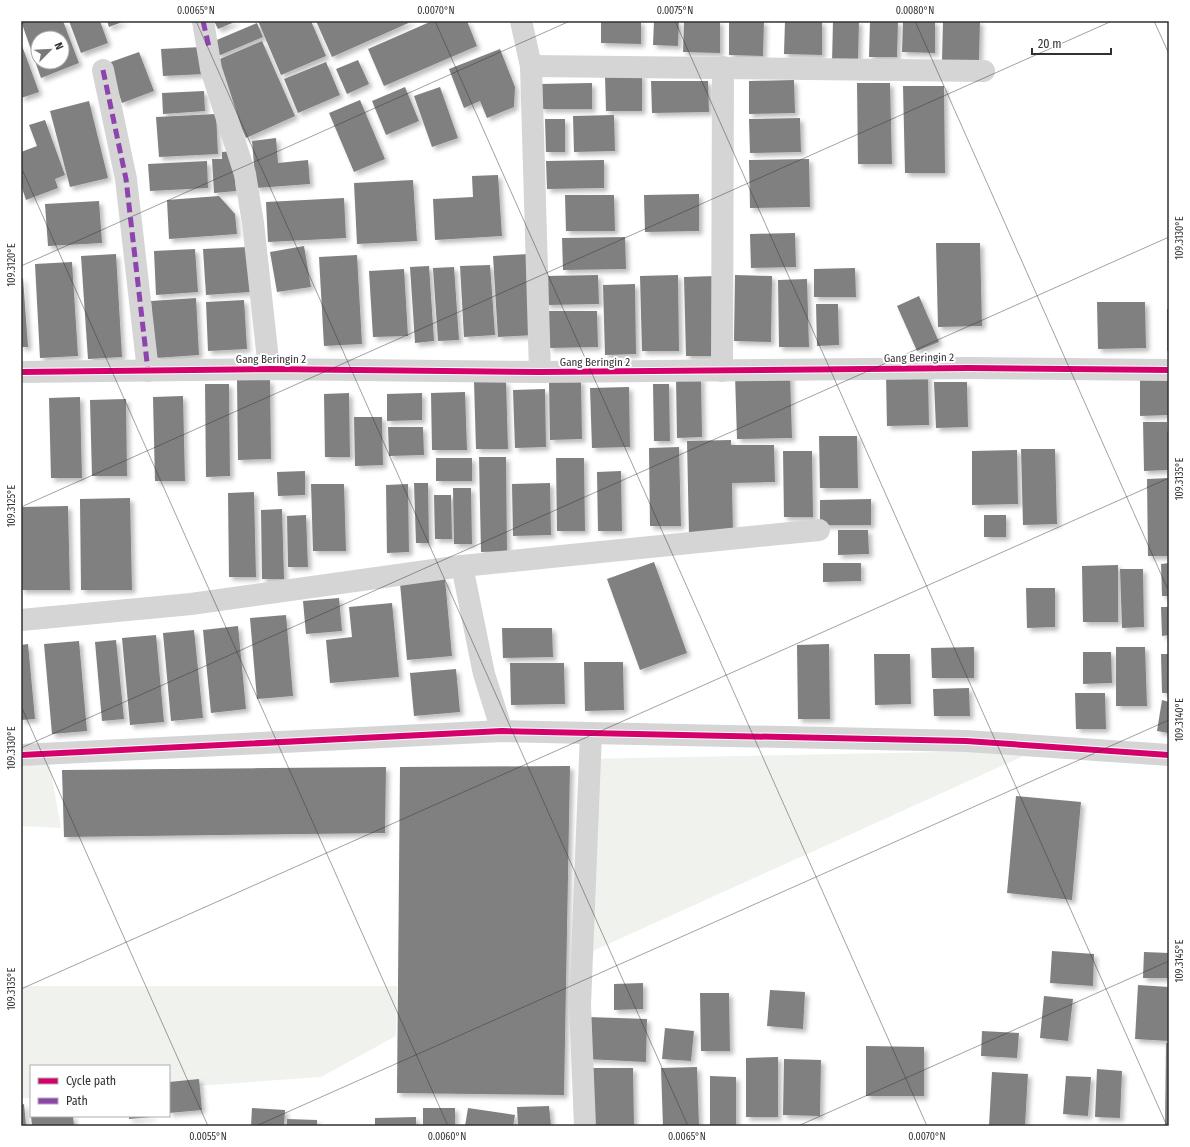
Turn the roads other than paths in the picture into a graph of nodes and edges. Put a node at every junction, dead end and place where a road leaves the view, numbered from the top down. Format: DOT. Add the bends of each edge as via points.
graph roads {
  1 [pos="203,21"];
  2 [pos="521,21"];
  3 [pos="531,66"];
  4 [pos="723,67"];
  5 [pos="103,70"];
  6 [pos="984,70"];
  7 [pos="269,369"];
  8 [pos="1169,370"];
  9 [pos="148,371"];
  10 [pos="722,371"];
  11 [pos="21,372"];
  12 [pos="540,372"];
  13 [pos="819,530"];
  14 [pos="462,566"];
  15 [pos="21,620"];
  16 [pos="502,731"];
  17 [pos="591,733"];
  18 [pos="21,755"];
  19 [pos="1169,755"];
  20 [pos="585,1126"];
  1 -- 7 [label="street" via="211,69 245,174"];
  2 -- 3 [label="street"];
  3 -- 4 [label="street"];
  3 -- 12 [label="street"];
  4 -- 6 [label="street"];
  4 -- 10 [label="street"];
  5 -- 9 [label="street" via="126,179"];
  7 -- 9 [label="street, Gang Beringin 2"];
  7 -- 12 [label="street, Gang Beringin 2"];
  8 -- 10 [label="street, Gang Beringin 2" via="969,368"];
  9 -- 11 [label="street, Gang Beringin 2"];
  10 -- 12 [label="street, Gang Beringin 2"];
  13 -- 14 [label="street"];
  14 -- 15 [label="street" via="191,604"];
  14 -- 16 [label="street" via="484,674"];
  16 -- 17 [label="street"];
  16 -- 18 [label="street"];
  17 -- 19 [label="street" via="966,741"];
  17 -- 20 [label="street" via="580,1005"];
}
